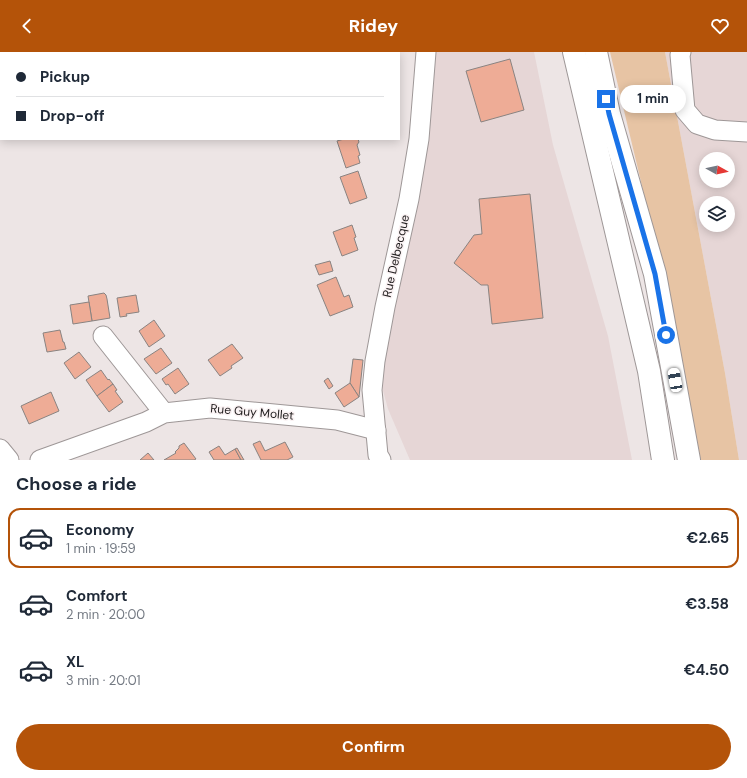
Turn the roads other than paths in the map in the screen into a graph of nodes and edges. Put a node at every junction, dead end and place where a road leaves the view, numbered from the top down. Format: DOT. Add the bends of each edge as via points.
graph roads {
  1 [pos="426,52"];
  2 [pos="574,52"];
  3 [pos="596,52"];
  4 [pos="681,52"];
  5 [pos="747,132"];
  6 [pos="103,336"];
  7 [pos="164,413"];
  8 [pos="376,430"];
  9 [pos="0,449"];
  10 [pos="9,460"];
  11 [pos="40,460"];
  12 [pos="381,460"];
  13 [pos="663,460"];
  14 [pos="689,460"];
  1 -- 8 [label="street, Rue Delbecque" via="420,139 375,361 372,390"];
  2 -- 13 [label="highway" via="649,371"];
  3 -- 14 [label="highway" via="609,114 655,274"];
  4 -- 5 [label="street" via="685,110 697,124 715,130"];
  6 -- 7 [label="street"];
  7 -- 8 [label="street, Rue Guy Mollet" via="210,408 337,420"];
  7 -- 11 [label="street, Rue Guy Mollet" via="146,422"];
  8 -- 12 [label="street, Rue Delbecque" via="378,455"];
  9 -- 10 [label="street"];
}
